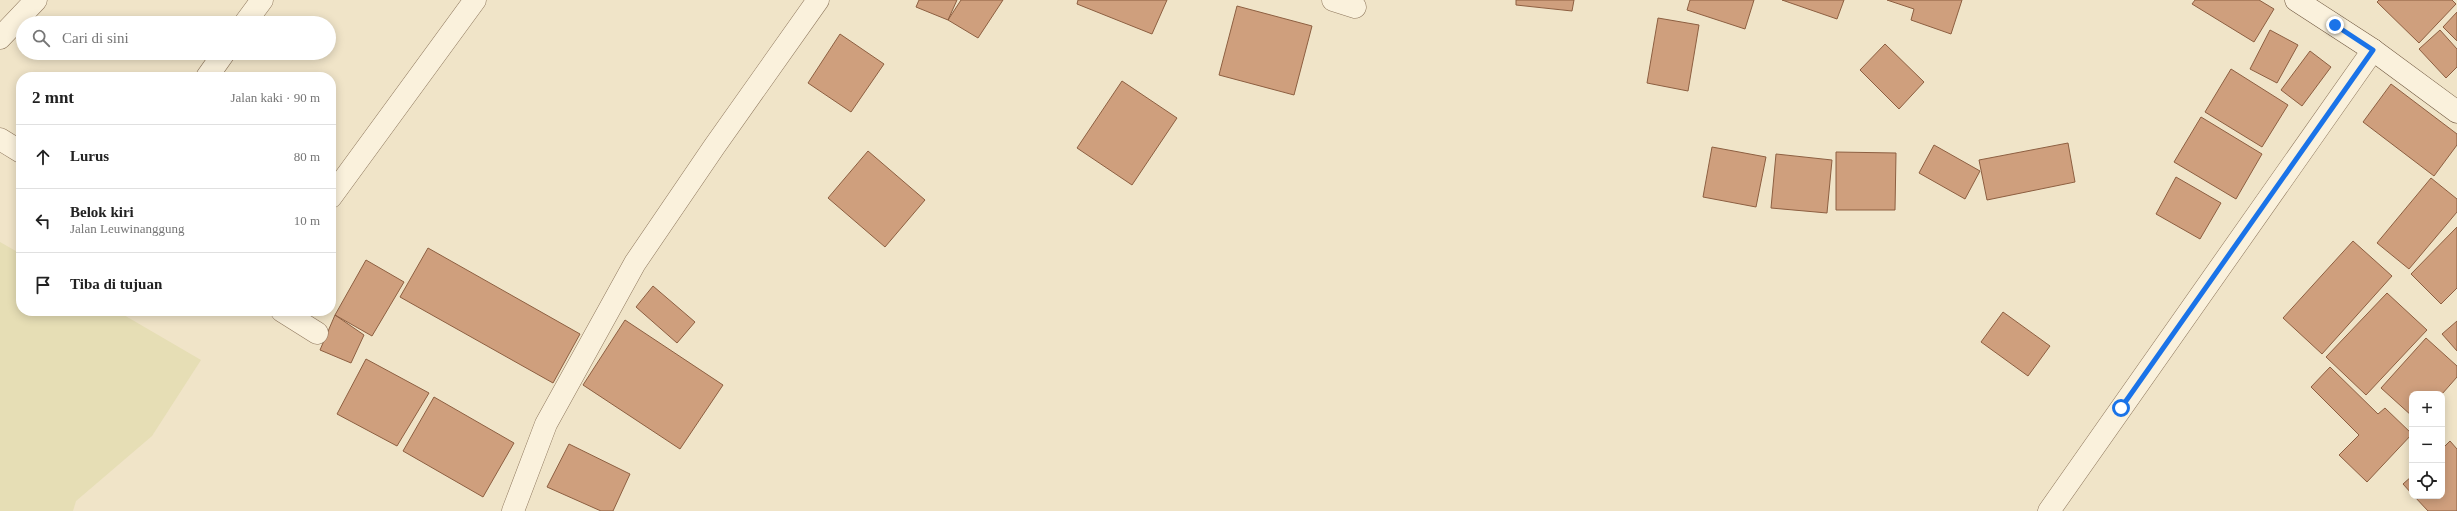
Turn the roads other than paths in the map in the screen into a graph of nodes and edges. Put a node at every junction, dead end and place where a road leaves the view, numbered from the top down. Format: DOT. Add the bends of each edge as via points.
graph roads {
  1 [pos="36,0"];
  2 [pos="262,0"];
  3 [pos="475,0"];
  4 [pos="818,0"];
  5 [pos="1332,0"];
  6 [pos="2296,0"];
  7 [pos="1354,7"];
  8 [pos="21,16"];
  9 [pos="250,16"];
  10 [pos="16,21"];
  11 [pos="0,38"];
  12 [pos="2373,50"];
  13 [pos="219,60"];
  14 [pos="211,72"];
  15 [pos="2457,112"];
  16 [pos="0,139"];
  17 [pos="16,149"];
  18 [pos="336,190"];
  19 [pos="290,316"];
  20 [pos="317,332"];
  21 [pos="513,511"];
  22 [pos="2049,511"];
  1 -- 8 [label="street"];
  2 -- 9 [label="street"];
  3 -- 18 [label="street"];
  4 -- 21 [label="street" via="635,263 546,424"];
  5 -- 7 [label="street"];
  6 -- 12 [label="street"];
  10 -- 11 [label="street"];
  12 -- 15 [label="street"];
  12 -- 22 [label="street"];
  13 -- 14 [label="street"];
  16 -- 17 [label="street"];
  19 -- 20 [label="street"];
}
